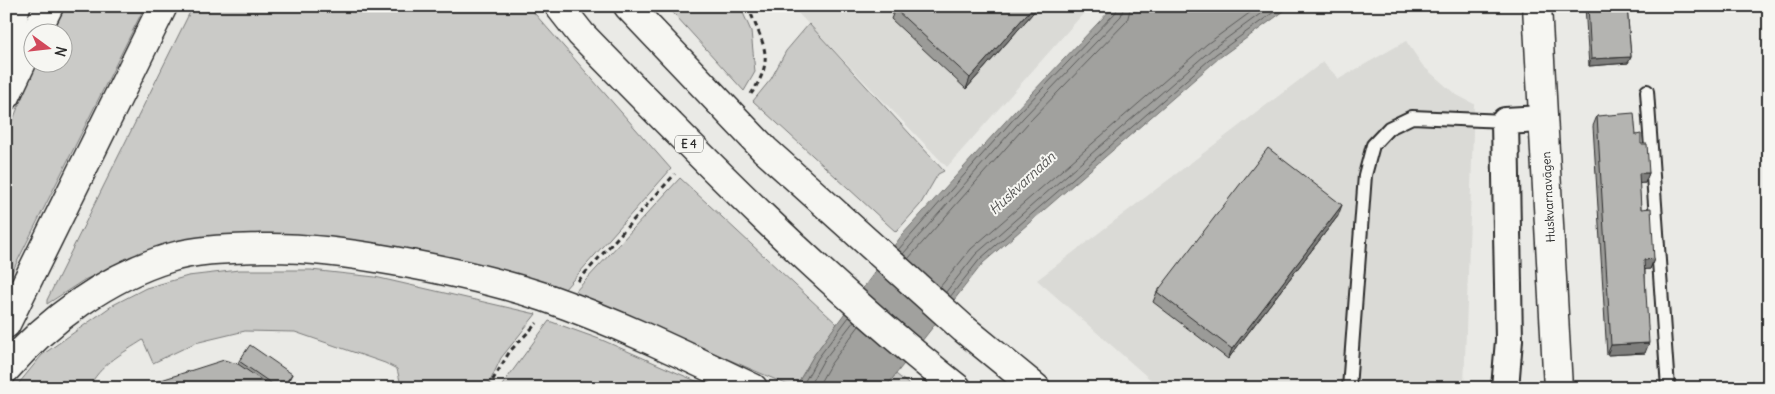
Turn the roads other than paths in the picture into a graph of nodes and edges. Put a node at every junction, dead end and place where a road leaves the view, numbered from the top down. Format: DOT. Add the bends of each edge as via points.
graph roads {
  1 [pos="16,6"];
  2 [pos="49,6"];
  3 [pos="163,6"];
  4 [pos="559,6"];
  5 [pos="628,6"];
  6 [pos="1537,6"];
  7 [pos="41,22"];
  8 [pos="6,45"];
  9 [pos="22,62"];
  10 [pos="1647,91"];
  11 [pos="6,96"];
  12 [pos="1543,118"];
  13 [pos="1505,121"];
  14 [pos="6,324"];
  15 [pos="6,369"];
  16 [pos="752,388"];
  17 [pos="957,388"];
  18 [pos="1036,388"];
  19 [pos="1349,388"];
  20 [pos="1505,388"];
  21 [pos="1558,388"];
  22 [pos="1668,388"];
  1 -- 8 [label="main road"];
  2 -- 7 [label="main road"];
  3 -- 14 [label="main road"];
  4 -- 17 [label="main road, E 4" via="581,34 734,190"];
  5 -- 18 [label="main road" via="765,150 964,329"];
  6 -- 12 [label="main road, Huskvarnavägen"];
  9 -- 11 [label="main road"];
  10 -- 22 [label="lane"];
  12 -- 13 [label="street"];
  12 -- 21 [label="main road, Huskvarnavägen"];
  13 -- 19 [label="lane" via="1412,117 1389,128 1372,145 1365,175"];
  13 -- 20 [label="street" via="1508,340"];
  15 -- 16 [label="main road" via="24,348 74,307 124,277 169,258 223,249 287,248 348,253 449,271 543,297 643,336"];
}
